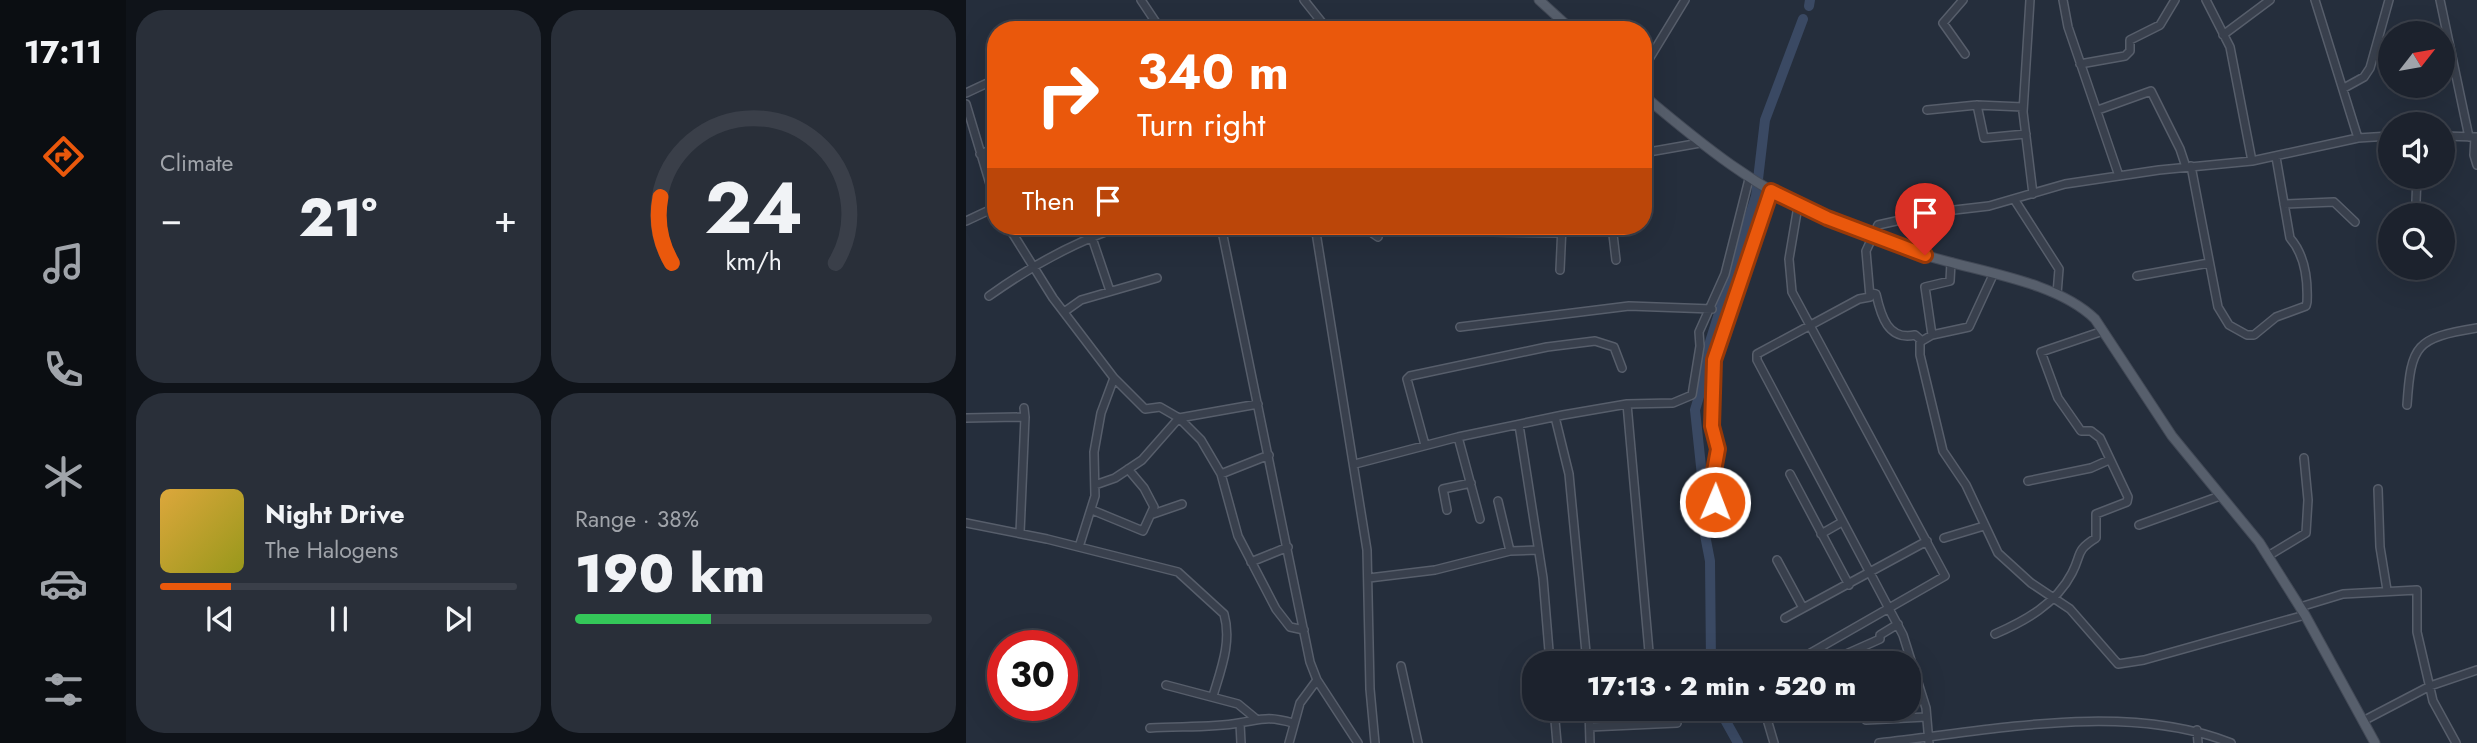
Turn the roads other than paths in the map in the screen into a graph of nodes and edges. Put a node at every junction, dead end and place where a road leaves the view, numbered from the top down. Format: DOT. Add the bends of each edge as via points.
graph roads {
  1 [pos="1141,0"];
  2 [pos="1304,0"];
  3 [pos="1539,0"];
  4 [pos="1685,0"];
  5 [pos="1963,0"];
  6 [pos="2030,0"];
  7 [pos="2063,0"];
  8 [pos="2175,0"];
  9 [pos="2206,0"];
  10 [pos="2270,0"];
  11 [pos="2315,0"];
  12 [pos="2389,0"];
  13 [pos="2440,0"];
  14 [pos="1155,21"];
  15 [pos="1321,21"];
  16 [pos="1562,21"];
  17 [pos="2223,35"];
  18 [pos="1652,54"];
  19 [pos="1965,54"];
  20 [pos="2080,64"];
  21 [pos="987,83"];
  22 [pos="2344,89"];
  23 [pos="966,93"];
  24 [pos="1652,103"];
  25 [pos="966,104"];
  26 [pos="1977,105"];
  27 [pos="2023,107"];
  28 [pos="1927,110"];
  29 [pos="2098,110"];
  30 [pos="2026,134"];
  31 [pos="2455,136"];
  32 [pos="2378,137"];
  33 [pos="2474,137"];
  34 [pos="2358,138"];
  35 [pos="1700,143"];
  36 [pos="987,151"];
  37 [pos="1652,151"];
  38 [pos="980,154"];
  39 [pos="2276,157"];
  40 [pos="2252,161"];
  41 [pos="2477,165"];
  42 [pos="2188,166"];
  43 [pos="2119,176"];
  44 [pos="987,177"];
  45 [pos="1751,180"];
  46 [pos="2416,189"];
  47 [pos="1771,191"];
  48 [pos="2033,194"];
  49 [pos="2014,199"];
  50 [pos="2416,201"];
  51 [pos="2284,204"];
  52 [pos="1798,206"];
  53 [pos="987,210"];
  54 [pos="966,221"];
  55 [pos="2355,222"];
  56 [pos="1013,235"];
  57 [pos="1095,235"];
  58 [pos="1223,235"];
  59 [pos="1317,235"];
  60 [pos="1375,235"];
  61 [pos="1562,235"];
  62 [pos="1613,235"];
  63 [pos="1092,236"];
  64 [pos="1873,236"];
  65 [pos="1378,237"];
  66 [pos="1616,260"];
  67 [pos="1951,262"];
  68 [pos="2209,263"];
  69 [pos="1030,267"];
  70 [pos="1560,271"];
  71 [pos="1993,275"];
  72 [pos="2137,276"];
  73 [pos="1157,278"];
  74 [pos="1110,292"];
  75 [pos="1872,293"];
  76 [pos="2057,294"];
  77 [pos="989,296"];
  78 [pos="1712,310"];
  79 [pos="1064,312"];
  80 [pos="1810,326"];
  81 [pos="1460,327"];
  82 [pos="2477,328"];
  83 [pos="2103,331"];
  84 [pos="1932,335"];
  85 [pos="1922,341"];
  86 [pos="1622,368"];
  87 [pos="1114,378"];
  88 [pos="1258,404"];
  89 [pos="1627,404"];
  90 [pos="2407,405"];
  91 [pos="1555,417"];
  92 [pos="966,418"];
  93 [pos="1180,419"];
  94 [pos="1519,425"];
  95 [pos="1458,437"];
  96 [pos="1425,445"];
  97 [pos="1269,455"];
  98 [pos="2304,458"];
  99 [pos="2109,460"];
  100 [pos="1355,464"];
  101 [pos="1128,469"];
  102 [pos="1221,474"];
  103 [pos="1790,474"];
  104 [pos="2028,481"];
  105 [pos="1471,483"];
  106 [pos="1095,485"];
  107 [pos="2378,489"];
  108 [pos="2220,496"];
  109 [pos="1497,501"];
  110 [pos="1182,503"];
  111 [pos="1092,510"];
  112 [pos="1447,510"];
  113 [pos="1153,514"];
  114 [pos="1480,519"];
  115 [pos="1842,522"];
  116 [pos="966,523"];
  117 [pos="2139,525"];
  118 [pos="1984,526"];
  119 [pos="1718,530"];
  120 [pos="1020,533"];
  121 [pos="1821,534"];
  122 [pos="1944,538"];
  123 [pos="1927,541"];
  124 [pos="1079,547"];
  125 [pos="1288,547"];
  126 [pos="1538,550"];
  127 [pos="1510,551"];
  128 [pos="2268,556"];
  129 [pos="1777,560"];
  130 [pos="1251,562"];
  131 [pos="1871,573"];
  132 [pos="1369,578"];
  133 [pos="1849,585"];
  134 [pos="2387,590"];
  135 [pos="2052,598"];
  136 [pos="1890,606"];
  137 [pos="1803,608"];
  138 [pos="2302,611"];
  139 [pos="1785,618"];
  140 [pos="1898,624"];
  141 [pos="1304,630"];
  142 [pos="1995,634"];
  143 [pos="1549,651"];
  144 [pos="1586,651"];
  145 [pos="1649,651"];
  146 [pos="1814,651"];
  147 [pos="1853,651"];
  148 [pos="1401,666"];
  149 [pos="2477,670"];
  150 [pos="1317,680"];
  151 [pos="1166,685"];
  152 [pos="2430,686"];
  153 [pos="1213,696"];
  154 [pos="1921,717"];
  155 [pos="1926,717"];
  156 [pos="1255,718"];
  157 [pos="1555,721"];
  158 [pos="1590,721"];
  159 [pos="1767,721"];
  160 [pos="2363,722"];
  161 [pos="1240,723"];
  162 [pos="1293,723"];
  163 [pos="1677,723"];
  164 [pos="1590,727"];
  165 [pos="1150,728"];
  166 [pos="2197,730"];
  167 [pos="1928,741"];
  168 [pos="1241,743"];
  169 [pos="1289,743"];
  170 [pos="1358,743"];
  171 [pos="1375,743"];
  172 [pos="1418,743"];
  173 [pos="1557,743"];
  174 [pos="1590,743"];
  175 [pos="1774,743"];
  176 [pos="1879,743"];
  177 [pos="2198,743"];
  178 [pos="2231,743"];
  179 [pos="2375,743"];
  180 [pos="2456,743"];
  1 -- 14 [label="street"];
  2 -- 15 [label="street"];
  3 -- 16 [label="main road"];
  4 -- 18 [label="street"];
  5 -- 19 [label="street" via="1943,23"];
  6 -- 27 [label="street"];
  7 -- 20 [label="street"];
  8 -- 20 [label="street" via="2160,25 2130,40 2128,54"];
  9 -- 17 [label="street"];
  10 -- 17 [label="street"];
  11 -- 22 [label="street"];
  12 -- 22 [label="street" via="2371,68"];
  13 -- 33 [label="street"];
  17 -- 40 [label="street" via="2230,47"];
  20 -- 29 [label="street"];
  21 -- 23 [label="street"];
  22 -- 34 [label="street"];
  24 -- 35 [label="main road"];
  25 -- 38 [label="street"];
  26 -- 27 [label="street"];
  26 -- 28 [label="street"];
  26 -- 30 [label="street" via="1983,138"];
  27 -- 30 [label="street"];
  29 -- 42 [label="street" via="2151,91"];
  29 -- 43 [label="street"];
  30 -- 48 [label="street"];
  31 -- 33 [label="street"];
  32 -- 34 [label="street"];
  33 -- 41 [label="street"];
  34 -- 39 [label="street"];
  35 -- 37 [label="street"];
  35 -- 45 [label="main road"];
  36 -- 38 [label="street"];
  38 -- 44 [label="street"];
  39 -- 40 [label="street"];
  39 -- 51 [label="street"];
  40 -- 42 [label="street"];
  42 -- 43 [label="street"];
  42 -- 68 [label="street"];
  43 -- 48 [label="street"];
  45 -- 47 [label="main road"];
  45 -- 78 [label="street"];
  46 -- 50 [label="street"];
  47 -- 52 [label="main road"];
  47 -- 119 [label="street" via="1714,360 1712,426 1718,449 1714,471"];
  48 -- 49 [label="street"];
  49 -- 64 [label="street" via="1878,225"];
  49 -- 76 [label="street" via="2059,269"];
  51 -- 55 [label="street" via="2334,202"];
  51 -- 68 [label="street" via="2290,238 2305,271 2306,306 2247,335 2223,317"];
  52 -- 64 [label="main road"];
  52 -- 80 [label="street" via="1788,260 1792,292"];
  53 -- 54 [label="street"];
  56 -- 69 [label="street"];
  57 -- 63 [label="street"];
  58 -- 88 [label="street"];
  59 -- 100 [label="street"];
  60 -- 65 [label="street"];
  61 -- 70 [label="street"];
  62 -- 66 [label="street"];
  63 -- 69 [label="street"];
  63 -- 74 [label="street"];
  64 -- 67 [label="main road"];
  64 -- 75 [label="street" via="1866,251"];
  67 -- 71 [label="main road"];
  67 -- 84 [label="street" via="1950,281 1925,287"];
  68 -- 72 [label="street"];
  69 -- 77 [label="street"];
  69 -- 79 [label="street"];
  71 -- 76 [label="main road"];
  71 -- 84 [label="street" via="1969,327"];
  73 -- 74 [label="street"];
  74 -- 79 [label="street" via="1079,301"];
  75 -- 80 [label="street"];
  75 -- 85 [label="street" via="1881,317 1894,333 1915,335"];
  76 -- 83 [label="main road" via="2081,306"];
  78 -- 81 [label="street" via="1629,306"];
  78 -- 89 [label="street" via="1699,332 1692,395 1673,403"];
  79 -- 87 [label="street"];
  80 -- 115 [label="street" via="1757,354 1757,360"];
  80 -- 123 [label="street"];
  82 -- 90 [label="street" via="2433,338 2423,345 2410,362"];
  83 -- 99 [label="street" via="2041,352 2058,398 2081,431 2100,438"];
  83 -- 108 [label="main road" via="2172,436"];
  84 -- 85 [label="street"];
  85 -- 118 [label="street" via="1920,355 1943,451 1966,485"];
  86 -- 96 [label="street" via="1615,348 1595,341 1410,376 1407,379"];
  87 -- 93 [label="street" via="1146,409 1160,407"];
  87 -- 106 [label="street" via="1094,452"];
  88 -- 93 [label="street"];
  88 -- 97 [label="street"];
  89 -- 91 [label="street"];
  89 -- 145 [label="street"];
  91 -- 94 [label="street"];
  91 -- 144 [label="street" via="1569,474"];
  92 -- 120 [label="street" via="1025,413"];
  93 -- 101 [label="street"];
  93 -- 102 [label="street" via="1201,440"];
  94 -- 95 [label="street"];
  94 -- 126 [label="street"];
  95 -- 96 [label="street"];
  95 -- 105 [label="street"];
  96 -- 100 [label="street"];
  97 -- 102 [label="street"];
  97 -- 125 [label="street"];
  98 -- 128 [label="street" via="2306,533"];
  99 -- 104 [label="street"];
  99 -- 135 [label="street" via="2127,502 2096,514 2096,536 2080,548 2072,574"];
  100 -- 132 [label="street"];
  101 -- 106 [label="street"];
  101 -- 113 [label="street" via="1144,488"];
  102 -- 130 [label="street" via="1231,519"];
  103 -- 121 [label="street"];
  105 -- 112 [label="street" via="1443,489"];
  105 -- 114 [label="street"];
  106 -- 111 [label="street"];
  107 -- 134 [label="street"];
  108 -- 117 [label="street"];
  108 -- 128 [label="main road"];
  109 -- 127 [label="street"];
  110 -- 113 [label="street"];
  111 -- 113 [label="street" via="1143,531"];
  111 -- 124 [label="street"];
  115 -- 121 [label="street"];
  115 -- 131 [label="street"];
  116 -- 120 [label="street"];
  118 -- 122 [label="street"];
  118 -- 135 [label="street" via="1998,553"];
  120 -- 124 [label="street"];
  121 -- 133 [label="street"];
  123 -- 131 [label="street"];
  123 -- 136 [label="street" via="1945,576"];
  124 -- 153 [label="street" via="1178,572 1224,614 1227,644"];
  125 -- 130 [label="street"];
  125 -- 141 [label="street"];
  126 -- 127 [label="street"];
  126 -- 143 [label="street"];
  127 -- 132 [label="street" via="1435,570"];
  128 -- 138 [label="main road"];
  129 -- 137 [label="street"];
  130 -- 141 [label="street" via="1286,623"];
  131 -- 133 [label="street"];
  131 -- 136 [label="street"];
  132 -- 171 [label="street"];
  133 -- 137 [label="street"];
  134 -- 138 [label="street" via="2320,598"];
  134 -- 152 [label="street" via="2417,590 2417,632"];
  135 -- 138 [label="street" via="2070,609 2121,664"];
  135 -- 142 [label="street" via="2029,619"];
  136 -- 140 [label="street"];
  136 -- 146 [label="street"];
  137 -- 139 [label="street"];
  138 -- 160 [label="main road"];
  140 -- 147 [label="street" via="1880,639"];
  140 -- 155 [label="street" via="1918,674"];
  141 -- 150 [label="street"];
  148 -- 172 [label="street"];
  149 -- 152 [label="street"];
  150 -- 162 [label="street" via="1300,703"];
  150 -- 170 [label="street"];
  151 -- 153 [label="street"];
  152 -- 160 [label="street"];
  152 -- 180 [label="street"];
  153 -- 156 [label="street" via="1238,704"];
  154 -- 155 [label="street"];
  155 -- 167 [label="street"];
  156 -- 161 [label="street"];
  156 -- 162 [label="street"];
  157 -- 173 [label="street"];
  158 -- 164 [label="street"];
  159 -- 175 [label="street"];
  160 -- 179 [label="main road"];
  161 -- 165 [label="street"];
  161 -- 168 [label="street"];
  162 -- 169 [label="street"];
  163 -- 164 [label="street"];
  164 -- 174 [label="street"];
  166 -- 167 [label="street" via="2115,723 2017,725"];
  166 -- 177 [label="street"];
  166 -- 178 [label="street"];
  167 -- 176 [label="street"];
}
